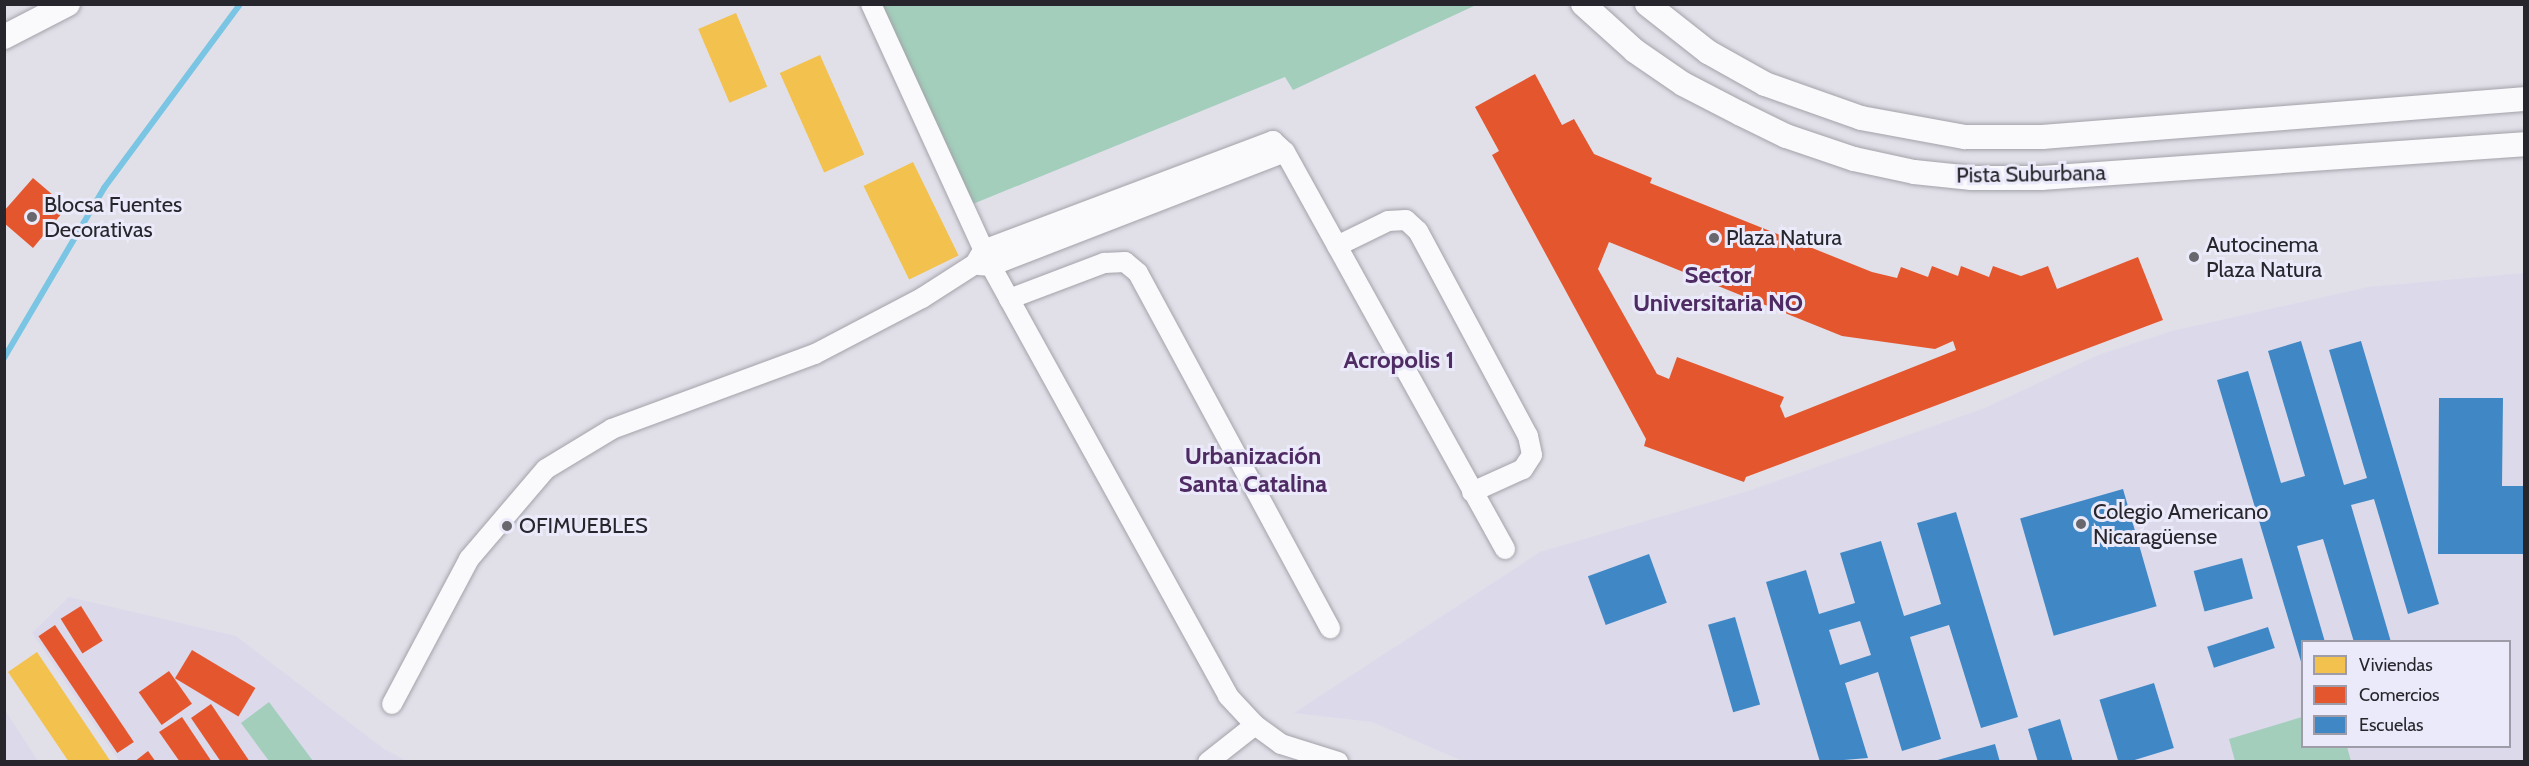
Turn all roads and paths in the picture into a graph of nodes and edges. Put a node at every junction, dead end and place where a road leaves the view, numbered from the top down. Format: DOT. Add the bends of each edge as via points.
graph roads {
  1 [pos="68,4"];
  2 [pos="871,4"];
  3 [pos="1583,4"];
  4 [pos="1647,4"];
  5 [pos="4,37"];
  6 [pos="2524,99"];
  7 [pos="2524,134"];
  8 [pos="2524,144"];
  9 [pos="2408,151"];
  10 [pos="1337,246"];
  11 [pos="983,260"];
  12 [pos="1009,299"];
  13 [pos="1472,492"];
  14 [pos="1505,549"];
  15 [pos="1330,628"];
  16 [pos="392,704"];
  17 [pos="1255,725"];
  18 [pos="1208,762"];
  19 [pos="1338,762"];
  1 -- 5 [label="main road"];
  2 -- 11 [label="street"];
  3 -- 9 [label="main road, Pista Suburbana" via="1635,51 1683,84 1741,114 1831,151 1914,172 1972,178 2041,178"];
  4 -- 6 [label="main road, Pista Suburbana" via="1708,52 1765,84 1861,118 1965,137 2042,137"];
  7 -- 9 [label="main road" via="2461,140"];
  8 -- 9 [label="main road, Pista Suburbana"];
  10 -- 11 [label="street" via="1285,152 1273,141"];
  10 -- 13 [label="street"];
  10 -- 13 [label="street" via="1388,221 1406,220 1418,231 1528,436 1532,455 1523,469"];
  11 -- 12 [label="street"];
  11 -- 16 [label="street" via="922,298 815,354 612,429 546,469 469,560"];
  12 -- 15 [label="street" via="1104,263 1125,262 1138,273"];
  12 -- 17 [label="street" via="1228,696"];
  13 -- 14 [label="street"];
  17 -- 18 [label="street"];
  17 -- 19 [label="street" via="1281,744"];
}
